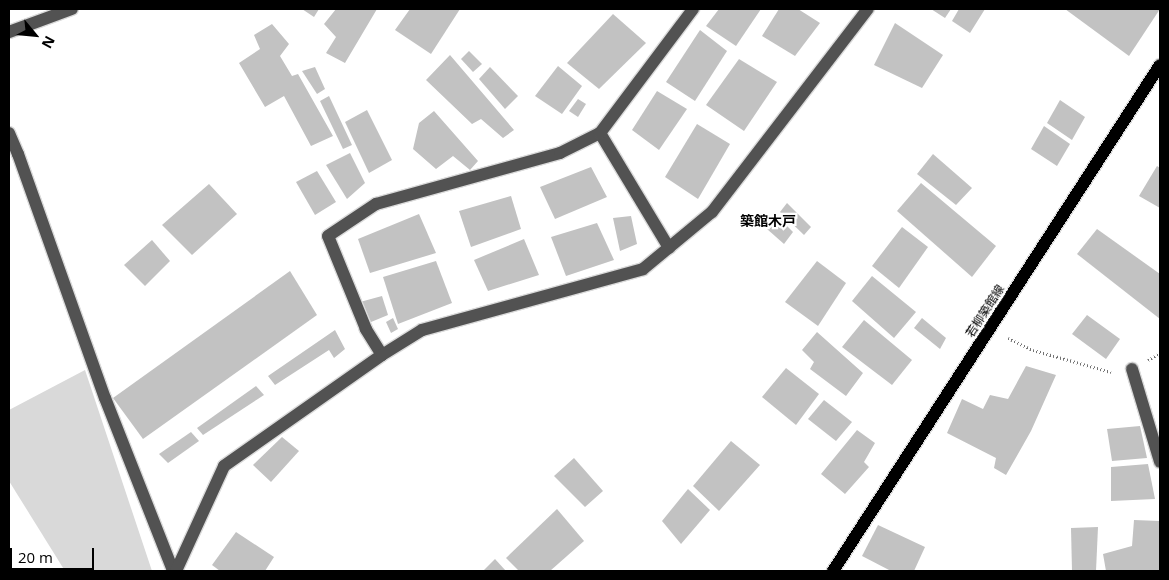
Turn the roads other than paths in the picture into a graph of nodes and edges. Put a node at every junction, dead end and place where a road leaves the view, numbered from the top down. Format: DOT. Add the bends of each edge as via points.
graph roads {
  1 [pos="72,9"];
  2 [pos="692,9"];
  3 [pos="868,9"];
  4 [pos="9,32"];
  5 [pos="1160,65"];
  6 [pos="9,133"];
  7 [pos="600,133"];
  8 [pos="669,248"];
  9 [pos="382,354"];
  10 [pos="1132,369"];
  11 [pos="1160,462"];
  12 [pos="174,571"];
  13 [pos="833,571"];
  1 -- 4 [label="street"];
  2 -- 7 [label="street"];
  3 -- 8 [label="street" via="712,212"];
  5 -- 13 [label="main road, 若柳築館線"];
  6 -- 12 [label="street" via="105,398"];
  7 -- 8 [label="street"];
  7 -- 9 [label="street" via="560,153 376,204 328,236 366,329"];
  8 -- 9 [label="street" via="643,269 422,330"];
  9 -- 12 [label="street" via="224,466"];
  10 -- 11 [label="street"];
}
